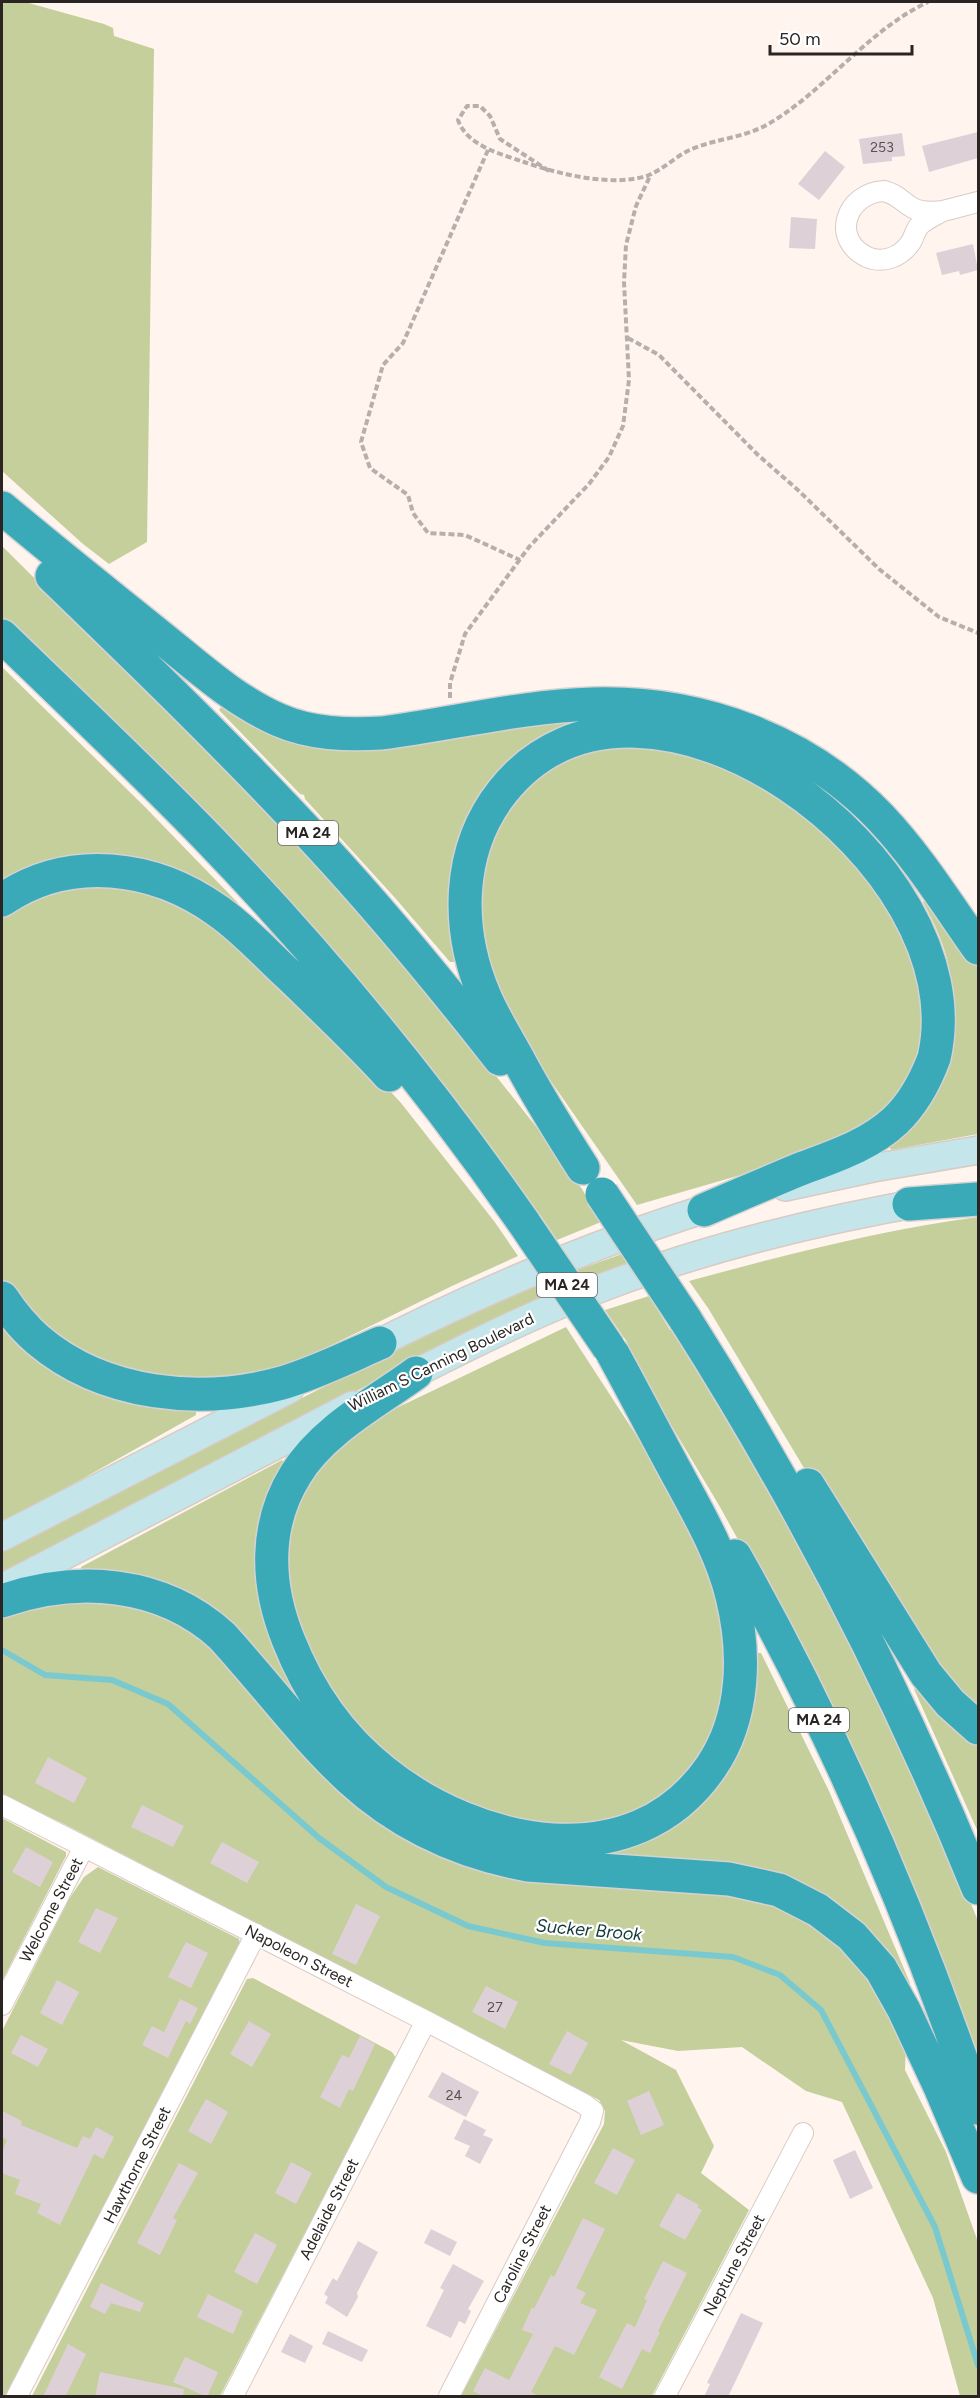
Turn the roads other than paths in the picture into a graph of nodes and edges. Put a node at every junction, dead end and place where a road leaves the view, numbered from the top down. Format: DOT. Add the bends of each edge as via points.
graph roads {
  1 [pos="978,202"];
  2 [pos="942,212"];
  3 [pos="2,508"];
  4 [pos="2,526"];
  5 [pos="2,636"];
  6 [pos="2,900"];
  7 [pos="978,948"];
  8 [pos="978,1150"];
  9 [pos="583,1168"];
  10 [pos="978,1193"];
  11 [pos="978,1199"];
  12 [pos="909,1204"];
  13 [pos="704,1209"];
  14 [pos="520,1217"];
  15 [pos="2,1298"];
  16 [pos="692,1330"];
  17 [pos="380,1343"];
  18 [pos="611,1351"];
  19 [pos="416,1373"];
  20 [pos="2,1536"];
  21 [pos="2,1588"];
  22 [pos="2,1601"];
  23 [pos="978,1728"];
  24 [pos="2,1805"];
  25 [pos="84,1847"];
  26 [pos="978,1888"];
  27 [pos="256,1934"];
  28 [pos="2,2005"];
  29 [pos="426,2021"];
  30 [pos="978,2108"];
  31 [pos="593,2112"];
  32 [pos="803,2133"];
  33 [pos="978,2177"];
  34 [pos="17,2397"];
  35 [pos="233,2397"];
  36 [pos="449,2397"];
  37 [pos="665,2397"];
  1 -- 2 [label="street"];
  2 -- 2 [label="street" via="925,212 912,208 894,194 873,192 854,203 846,223 847,234 860,254 882,260 904,251 917,228"];
  3 -- 7 [label="highway" via="231,693 272,717 307,729 358,735 546,707 636,704 695,713 760,735 822,769 880,817"];
  4 -- 9 [label="highway, MA 24" via="221,741 318,843 458,1005"];
  5 -- 14 [label="highway, MA 24" via="206,836 346,990 427,1090"];
  6 -- 14 [label="highway" via="49,876 96,870 149,877 197,897 240,929 347,1030"];
  8 -- 13 [label="main road" via="838,1175"];
  9 -- 13 [label="highway" via="534,1090 481,987 470,951 465,911 470,856 482,824 506,787 523,770 555,749 612,732 656,733 695,740 755,761 794,782 865,839 895,876 928,933 940,965 944,1001 940,1036 929,1071 910,1104 885,1130 858,1146"];
  9 -- 16 [label="highway, MA 24, bridge"];
  10 -- 12 [label="main road, William S Canning Boulevard"];
  11 -- 12 [label="highway"];
  12 -- 19 [label="main road, William S Canning Boulevard" via="750,1240 641,1273 543,1312"];
  13 -- 17 [label="main road" via="538,1270"];
  14 -- 18 [label="highway, MA 24, bridge"];
  15 -- 17 [label="highway" via="37,1339 64,1359 102,1376 155,1391 218,1394 281,1383"];
  16 -- 23 [label="highway" via="782,1446 926,1674"];
  16 -- 26 [label="highway, MA 24" via="770,1460 842,1592 923,1759"];
  17 -- 20 [label="main road"];
  18 -- 19 [label="highway" via="723,1566 736,1612 741,1659 734,1718 727,1739 703,1779 687,1796 648,1824 603,1839 534,1838 487,1827 402,1785 368,1758 325,1708 299,1666 282,1625 273,1586 271,1547 279,1510 294,1476 327,1438"];
  18 -- 30 [label="highway, MA 24" via="739,1563 834,1750 918,1943"];
  19 -- 21 [label="main road, William S Canning Boulevard"];
  22 -- 33 [label="highway" via="57,1589 95,1587 132,1590 181,1606 222,1636 349,1778 401,1817 454,1845 528,1865 729,1879 799,1899 836,1922 881,1970 904,2010"];
  24 -- 25 [label="street, Napoleon Street"];
  25 -- 27 [label="street, Napoleon Street"];
  25 -- 28 [label="street, Welcome Street"];
  27 -- 29 [label="street, Napoleon Street"];
  27 -- 34 [label="street, Hawthorne Street"];
  29 -- 31 [label="street, Napoleon Street"];
  29 -- 35 [label="street, Adelaide Street"];
  31 -- 36 [label="street, Caroline Street"];
  32 -- 37 [label="street, Neptune Street"];
}
